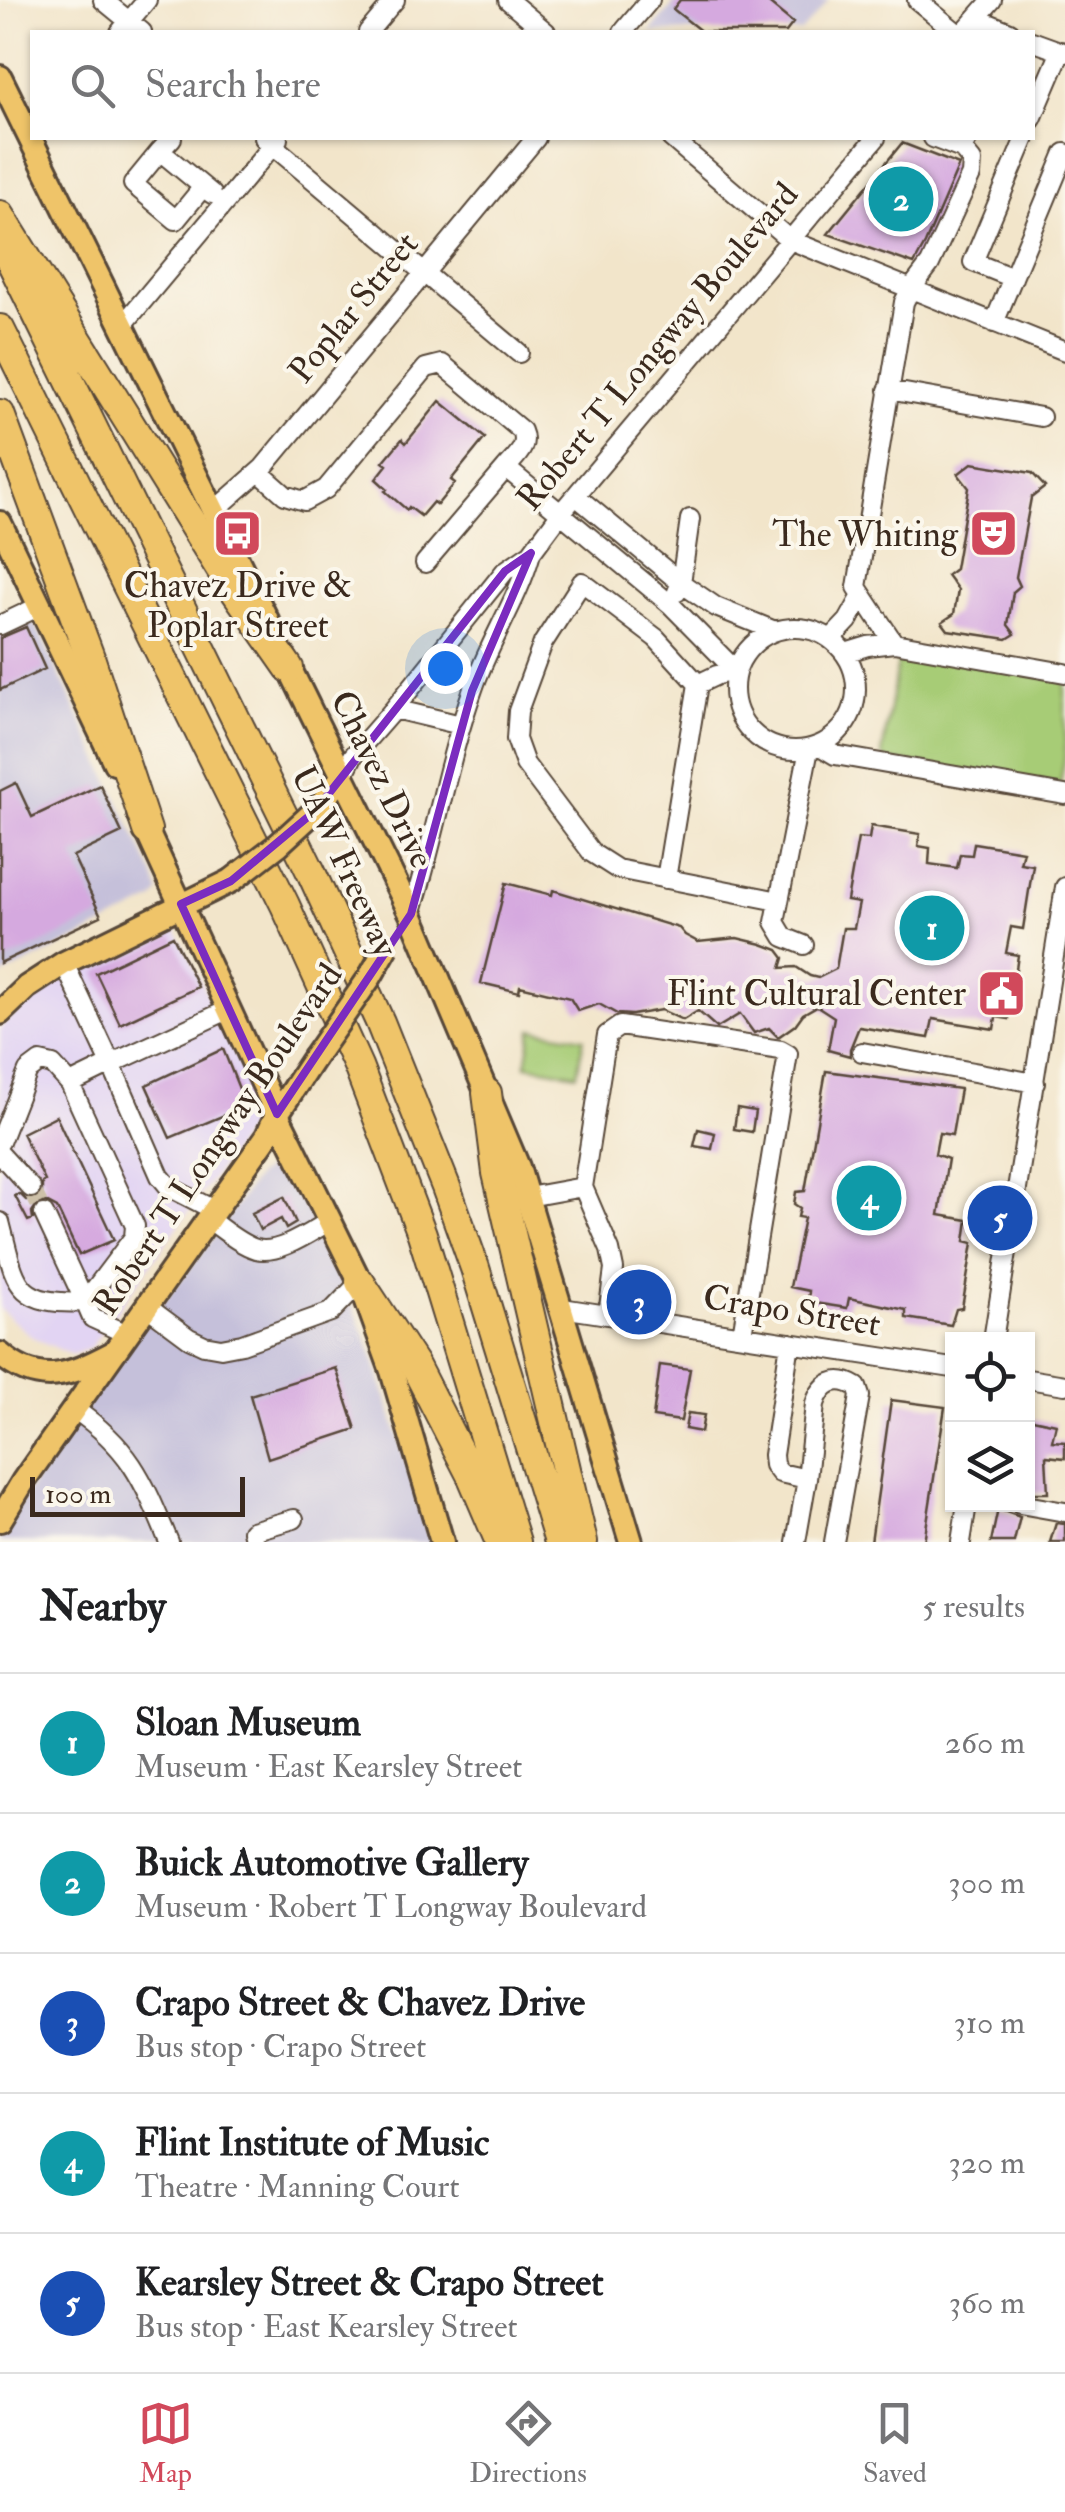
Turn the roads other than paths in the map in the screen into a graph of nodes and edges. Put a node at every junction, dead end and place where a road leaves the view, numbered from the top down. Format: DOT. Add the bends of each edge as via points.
graph roads {
  1 [pos="103,0"];
  2 [pos="147,0"];
  3 [pos="395,0"];
  4 [pos="508,0"];
  5 [pos="650,0"];
  6 [pos="916,0"];
  7 [pos="992,0"];
  8 [pos="970,25"];
  9 [pos="130,29"];
  10 [pos="370,30"];
  11 [pos="544,30"];
  12 [pos="625,30"];
  13 [pos="954,30"];
  14 [pos="999,30"];
  15 [pos="1035,42"];
  16 [pos="1063,52"];
  17 [pos="0,77"];
  18 [pos="1035,113"];
  19 [pos="30,135"];
  20 [pos="32,140"];
  21 [pos="272,140"];
  22 [pos="534,140"];
  23 [pos="673,140"];
  24 [pos="874,140"];
  25 [pos="1024,140"];
  26 [pos="965,143"];
  27 [pos="166,144"];
  28 [pos="1065,153"];
  29 [pos="203,187"];
  30 [pos="224,204"];
  31 [pos="0,215"];
  32 [pos="0,239"];
  33 [pos="790,240"];
  34 [pos="423,273"];
  35 [pos="1013,278"];
  36 [pos="911,289"];
  37 [pos="994,323"];
  38 [pos="122,326"];
  39 [pos="0,330"];
  40 [pos="1065,351"];
  41 [pos="519,353"];
  42 [pos="888,390"];
  43 [pos="0,414"];
  44 [pos="1040,417"];
  45 [pos="506,468"];
  46 [pos="258,472"];
  47 [pos="576,496"];
  48 [pos="214,510"];
  49 [pos="560,514"];
  50 [pos="690,519"];
  51 [pos="0,522"];
  52 [pos="531,553"];
  53 [pos="425,563"];
  54 [pos="681,583"];
  55 [pos="859,592"];
  56 [pos="670,604"];
  57 [pos="40,606"];
  58 [pos="0,625"];
  59 [pos="776,630"];
  60 [pos="894,642"];
  61 [pos="838,646"];
  62 [pos="289,668"];
  63 [pos="736,671"];
  64 [pos="1065,673"];
  65 [pos="698,684"];
  66 [pos="394,709"];
  67 [pos="461,725"];
  68 [pos="814,747"];
  69 [pos="344,776"];
  70 [pos="1065,795"];
  71 [pos="147,830"];
  72 [pos="666,880"];
  73 [pos="1065,887"];
  74 [pos="779,902"];
  75 [pos="181,904"];
  76 [pos="411,914"];
  77 [pos="1062,915"];
  78 [pos="804,945"];
  79 [pos="64,963"];
  80 [pos="230,1009"];
  81 [pos="0,1014"];
  82 [pos="862,1052"];
  83 [pos="111,1064"];
  84 [pos="70,1084"];
  85 [pos="1035,1084"];
  86 [pos="487,1093"];
  87 [pos="278,1114"];
  88 [pos="0,1142"];
  89 [pos="0,1154"];
  90 [pos="582,1187"];
  91 [pos="31,1188"];
  92 [pos="528,1198"];
  93 [pos="44,1214"];
  94 [pos="211,1215"];
  95 [pos="330,1221"];
  96 [pos="0,1222"];
  97 [pos="360,1282"];
  98 [pos="84,1302"];
  99 [pos="146,1306"];
  100 [pos="562,1308"];
  101 [pos="608,1315"];
  102 [pos="994,1332"];
  103 [pos="742,1335"];
  104 [pos="790,1343"];
  105 [pos="120,1344"];
  106 [pos="846,1351"];
  107 [pos="0,1354"];
  108 [pos="945,1367"];
  109 [pos="844,1381"];
  110 [pos="1035,1381"];
  111 [pos="1065,1386"];
  112 [pos="74,1409"];
  113 [pos="807,1479"];
  114 [pos="1035,1507"];
  115 [pos="966,1512"];
  116 [pos="1065,1512"];
  117 [pos="294,1519"];
  118 [pos="0,1520"];
  119 [pos="169,1542"];
  120 [pos="255,1542"];
  121 [pos="442,1542"];
  122 [pos="500,1542"];
  123 [pos="516,1542"];
  124 [pos="559,1542"];
  125 [pos="583,1542"];
  126 [pos="632,1542"];
  127 [pos="796,1542"];
  128 [pos="834,1542"];
  129 [pos="962,1542"];
  1 -- 9 [label="street"];
  2 -- 9 [label="street"];
  3 -- 10 [label="street"];
  4 -- 11 [label="street"];
  5 -- 12 [label="street"];
  6 -- 13 [label="street"];
  7 -- 8 [label="street"];
  8 -- 14 [label="street"];
  15 -- 16 [label="street"];
  16 -- 18 [label="street"];
  17 -- 19 [label="main road, Chavez Drive"];
  20 -- 38 [label="main road, Chavez Drive"];
  21 -- 30 [label="street"];
  21 -- 34 [label="street"];
  22 -- 34 [label="street, Poplar Street"];
  23 -- 33 [label="street"];
  24 -- 33 [label="street, Robert T Longway Boulevard"];
  25 -- 35 [label="street" via="973,262"];
  26 -- 36 [label="street" via="971,174 930,264"];
  27 -- 29 [label="street"];
  27 -- 29 [label="street" via="133,184 176,220"];
  28 -- 35 [label="street"];
  29 -- 30 [label="street"];
  30 -- 38 [label="street"];
  31 -- 62 [label="highway"];
  32 -- 124 [label="highway, UAW Freeway" via="380,1022 470,1255"];
  33 -- 36 [label="street"];
  33 -- 47 [label="street, Robert T Longway Boulevard"];
  34 -- 41 [label="street"];
  34 -- 46 [label="street, Poplar Street"];
  35 -- 37 [label="street"];
  36 -- 37 [label="street"];
  36 -- 42 [label="street"];
  37 -- 40 [label="street"];
  38 -- 48 [label="main road, Chavez Drive"];
  39 -- 123 [label="highway, UAW Freeway" via="358,1066 422,1234"];
  42 -- 44 [label="street"];
  42 -- 55 [label="street"];
  43 -- 71 [label="highway"];
  45 -- 46 [label="street" via="524,446 522,431 442,364 426,368 326,490 304,500 285,495"];
  45 -- 49 [label="street"];
  45 -- 53 [label="street"];
  46 -- 48 [label="street, Poplar Street"];
  47 -- 49 [label="street, Robert T Longway Boulevard"];
  47 -- 54 [label="street"];
  48 -- 62 [label="main road, Chavez Drive"];
  49 -- 52 [label="street, Robert T Longway Boulevard"];
  49 -- 56 [label="street"];
  50 -- 54 [label="street"];
  51 -- 57 [label="main road"];
  52 -- 66 [label="street, Robert T Longway Boulevard" via="505,571"];
  52 -- 67 [label="street, Robert T Longway Boulevard"];
  54 -- 56 [label="street"];
  54 -- 59 [label="street" via="716,606"];
  55 -- 60 [label="street"];
  55 -- 61 [label="street"];
  56 -- 63 [label="street"];
  57 -- 58 [label="street"];
  57 -- 71 [label="main road"];
  59 -- 61 [label="street" via="814,630"];
  59 -- 63 [label="street" via="744,654"];
  60 -- 61 [label="street"];
  60 -- 64 [label="street"];
  61 -- 68 [label="street" via="854,670 854,705 836,736"];
  62 -- 69 [label="main road, Chavez Drive"];
  63 -- 65 [label="street"];
  63 -- 68 [label="street" via="734,701 746,728 780,750"];
  65 -- 72 [label="street"];
  65 -- 72 [label="street" via="656,638 582,582 543,643 518,711 516,738 525,764 592,853 616,869"];
  66 -- 67 [label="street"];
  66 -- 69 [label="street, Robert T Longway Boulevard"];
  67 -- 76 [label="street, Robert T Longway Boulevard"];
  68 -- 70 [label="street" via="834,756"];
  68 -- 74 [label="street"];
  69 -- 75 [label="main road, Robert T Longway Boulevard, bridge" via="280,844 232,881"];
  69 -- 76 [label="main road, Chavez Drive"];
  71 -- 75 [label="main road"];
  72 -- 74 [label="street"];
  73 -- 77 [label="street"];
  74 -- 78 [label="street" via="775,922 784,938"];
  75 -- 79 [label="main road, Robert T Longway Boulevard"];
  75 -- 80 [label="main road"];
  76 -- 86 [label="main road, Chavez Drive"];
  76 -- 87 [label="main road, Robert T Longway Boulevard, bridge"];
  77 -- 85 [label="street"];
  79 -- 81 [label="main road, Robert T Longway Boulevard"];
  79 -- 83 [label="street"];
  80 -- 83 [label="street"];
  80 -- 87 [label="main road"];
  82 -- 85 [label="street"];
  83 -- 84 [label="street"];
  83 -- 94 [label="street" via="160,1176"];
  84 -- 88 [label="street" via="53,1064 40,1062 28,1071"];
  84 -- 98 [label="street" via="135,1226 134,1237"];
  85 -- 102 [label="street"];
  86 -- 92 [label="main road, Chavez Drive"];
  86 -- 125 [label="highway" via="497,1173"];
  87 -- 94 [label="main road, Robert T Longway Boulevard"];
  87 -- 95 [label="main road"];
  89 -- 91 [label="street"];
  90 -- 92 [label="street"];
  90 -- 101 [label="street" via="614,1269"];
  90 -- 103 [label="street" via="607,1035 620,1026 788,1054"];
  92 -- 100 [label="main road, Chavez Drive"];
  93 -- 98 [label="street"];
  94 -- 95 [label="street" via="261,1250"];
  94 -- 99 [label="main road, Robert T Longway Boulevard"];
  95 -- 97 [label="main road"];
  96 -- 98 [label="street" via="22,1289 47,1301"];
  97 -- 99 [label="street" via="331,1312 221,1348 189,1338"];
  97 -- 121 [label="main road"];
  97 -- 122 [label="highway" via="414,1364"];
  98 -- 105 [label="street"];
  99 -- 105 [label="main road, Robert T Longway Boulevard"];
  100 -- 101 [label="street, Crapo Street"];
  100 -- 126 [label="main road, Chavez Drive"];
  101 -- 103 [label="street, Crapo Street"];
  103 -- 104 [label="street, Crapo Street"];
  104 -- 106 [label="street, Crapo Street"];
  104 -- 113 [label="street" via="774,1465 780,1474"];
  105 -- 107 [label="main road" via="86,1367 51,1376 21,1369"];
  105 -- 112 [label="main road, Robert T Longway Boulevard"];
  106 -- 108 [label="street, Crapo Street"];
  106 -- 109 [label="street"];
  109 -- 113 [label="street" via="832,1381 818,1393"];
  109 -- 128 [label="street" via="858,1387 860,1396"];
  110 -- 111 [label="street"];
  112 -- 118 [label="main road, Robert T Longway Boulevard"];
  112 -- 119 [label="street" via="102,1428 133,1465"];
  113 -- 127 [label="street"];
  114 -- 116 [label="street"];
  115 -- 129 [label="street"];
  117 -- 120 [label="street" via="252,1531"];
}
